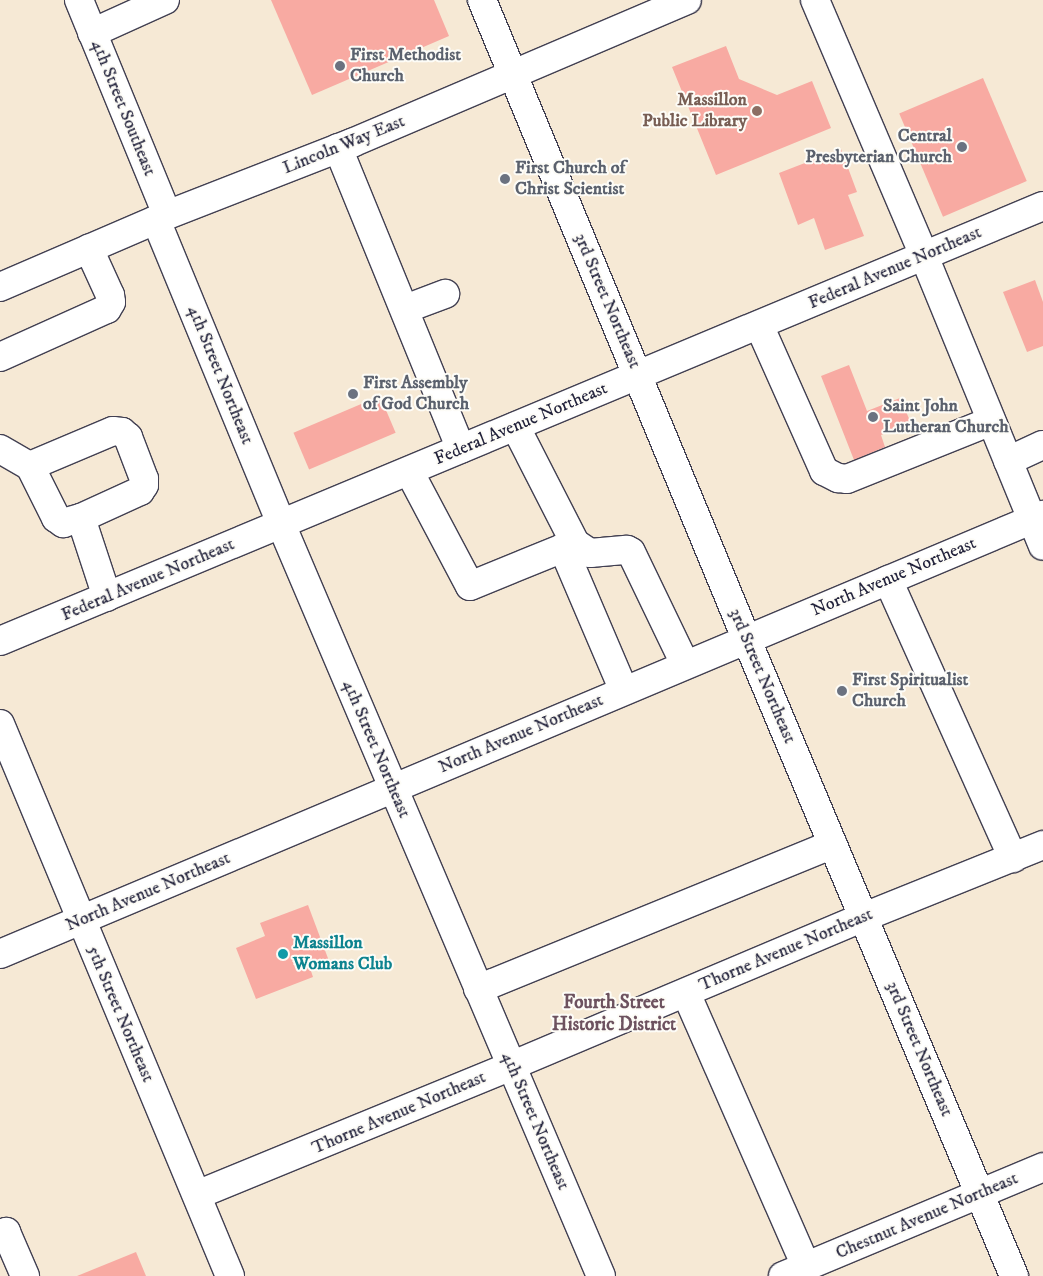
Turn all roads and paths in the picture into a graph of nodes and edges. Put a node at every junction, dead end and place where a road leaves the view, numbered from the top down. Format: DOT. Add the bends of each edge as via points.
graph roads {
  1 [pos="79,0"];
  2 [pos="165,0"];
  3 [pos="482,0"];
  4 [pos="687,0"];
  5 [pos="815,0"];
  6 [pos="92,32"];
  7 [pos="512,74"];
  8 [pos="338,148"];
  9 [pos="1043,206"];
  10 [pos="162,218"];
  11 [pos="90,248"];
  12 [pos="924,256"];
  13 [pos="2,280"];
  14 [pos="445,294"];
  15 [pos="405,309"];
  16 [pos="759,325"];
  17 [pos="0,357"];
  18 [pos="638,375"];
  19 [pos="991,421"];
  20 [pos="515,426"];
  21 [pos="1043,445"];
  22 [pos="0,449"];
  23 [pos="461,449"];
  24 [pos="1008,461"];
  25 [pos="30,466"];
  26 [pos="409,471"];
  27 [pos="1037,517"];
  28 [pos="81,518"];
  29 [pos="281,524"];
  30 [pos="569,546"];
  31 [pos="1043,546"];
  32 [pos="888,580"];
  33 [pos="107,597"];
  34 [pos="746,638"];
  35 [pos="0,641"];
  36 [pos="685,664"];
  37 [pos="624,691"];
  38 [pos="0,724"];
  39 [pos="393,788"];
  40 [pos="833,844"];
  41 [pos="1043,846"];
  42 [pos="1014,858"];
  43 [pos="864,917"];
  44 [pos="81,920"];
  45 [pos="0,954"];
  46 [pos="478,988"];
  47 [pos="686,993"];
  48 [pos="512,1066"];
  49 [pos="1043,1167"];
  50 [pos="980,1193"];
  51 [pos="197,1195"];
  52 [pos="0,1235"];
  53 [pos="794,1271"];
  54 [pos="25,1276"];
  55 [pos="230,1276"];
  56 [pos="601,1276"];
  57 [pos="1014,1276"];
  1 -- 6 [label="street, 4th Street Southeast"];
  2 -- 6 [label="street"];
  3 -- 7 [label="street, 3rd Street Northeast"];
  4 -- 7 [label="street, Lincoln Way East"];
  5 -- 12 [label="street"];
  6 -- 10 [label="street, 4th Street Southeast"];
  7 -- 8 [label="street, Lincoln Way East"];
  7 -- 18 [label="street, 3rd Street Northeast"];
  8 -- 10 [label="street, Lincoln Way East"];
  8 -- 15 [label="street"];
  9 -- 12 [label="street, Federal Avenue Northeast"];
  10 -- 11 [label="street, Lincoln Way East"];
  10 -- 29 [label="street, 4th Street Northeast"];
  11 -- 13 [label="street, Lincoln Way East"];
  11 -- 17 [label="street" via="110,295 107,309"];
  12 -- 16 [label="street, Federal Avenue Northeast"];
  12 -- 19 [label="street"];
  14 -- 15 [label="street"];
  15 -- 23 [label="street"];
  16 -- 18 [label="street, Federal Avenue Northeast"];
  16 -- 19 [label="street" via="824,471 838,478 846,479"];
  18 -- 20 [label="street, Federal Avenue Northeast"];
  18 -- 34 [label="street, 3rd Street Northeast"];
  19 -- 24 [label="street"];
  20 -- 23 [label="street, Federal Avenue Northeast"];
  20 -- 30 [label="street"];
  21 -- 24 [label="street"];
  22 -- 25 [label="street"];
  23 -- 26 [label="street, Federal Avenue Northeast"];
  24 -- 27 [label="street"];
  25 -- 28 [label="street" via="56,518 63,523"];
  25 -- 28 [label="street" via="113,431 128,437 144,486 140,491"];
  26 -- 29 [label="street, Federal Avenue Northeast"];
  26 -- 30 [label="street" via="470,586"];
  27 -- 31 [label="street"];
  27 -- 32 [label="street, North Avenue Northeast"];
  28 -- 33 [label="street"];
  29 -- 33 [label="street, Federal Avenue Northeast"];
  29 -- 39 [label="street, 4th Street Northeast"];
  30 -- 36 [label="street" via="590,552 631,552"];
  30 -- 37 [label="street"];
  32 -- 34 [label="street, North Avenue Northeast"];
  32 -- 42 [label="street"];
  33 -- 35 [label="street, Federal Avenue Northeast"];
  34 -- 36 [label="street, North Avenue Northeast"];
  34 -- 40 [label="street, 3rd Street Northeast"];
  36 -- 37 [label="street, North Avenue Northeast"];
  37 -- 39 [label="street, North Avenue Northeast"];
  38 -- 44 [label="street, 5th Street Northeast"];
  39 -- 44 [label="street, North Avenue Northeast"];
  39 -- 46 [label="street, 4th Street Northeast"];
  40 -- 43 [label="street, 3rd Street Northeast"];
  40 -- 46 [label="street"];
  41 -- 42 [label="street, Thorne Avenue Northeast"];
  42 -- 43 [label="street, Thorne Avenue Northeast"];
  43 -- 47 [label="street, Thorne Avenue Northeast"];
  43 -- 50 [label="street, 3rd Street Northeast"];
  44 -- 45 [label="street, North Avenue Northeast"];
  44 -- 51 [label="street, 5th Street Northeast"];
  46 -- 48 [label="street, 4th Street Northeast"];
  47 -- 48 [label="street, Thorne Avenue Northeast"];
  47 -- 53 [label="street"];
  48 -- 51 [label="street, Thorne Avenue Northeast"];
  48 -- 56 [label="street, 4th Street Northeast"];
  49 -- 50 [label="street, Chestnut Avenue Northeast"];
  50 -- 53 [label="street, Chestnut Avenue Northeast"];
  50 -- 57 [label="street, 3rd Street Northeast"];
  51 -- 55 [label="street, 5th Street Northeast"];
  52 -- 54 [label="street" via="6,1232"];
}
